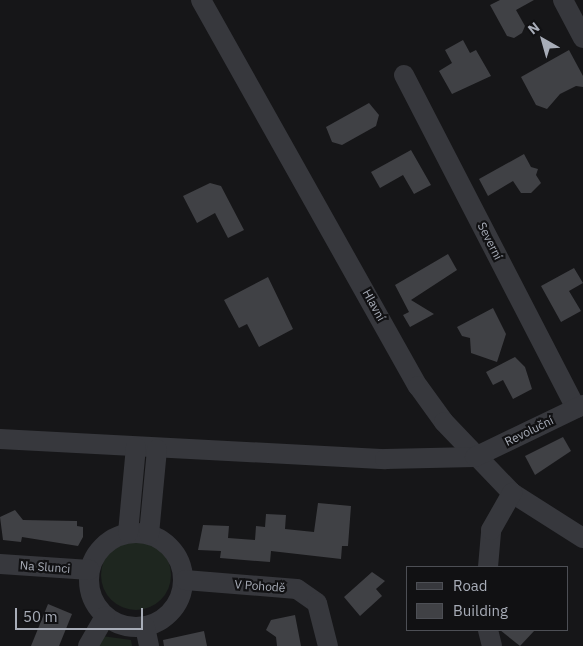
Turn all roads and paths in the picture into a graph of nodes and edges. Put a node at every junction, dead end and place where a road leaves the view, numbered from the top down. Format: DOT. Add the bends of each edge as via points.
graph roads {
  1 [pos="201,0"];
  2 [pos="562,0"];
  3 [pos="583,38"];
  4 [pos="404,75"];
  5 [pos="579,406"];
  6 [pos="0,439"];
  7 [pos="136,447"];
  8 [pos="157,448"];
  9 [pos="476,457"];
  10 [pos="512,493"];
  11 [pos="128,533"];
  12 [pos="149,534"];
  13 [pos="583,538"];
  14 [pos="0,564"];
  15 [pos="488,566"];
  16 [pos="90,570"];
  17 [pos="185,580"];
  18 [pos="105,616"];
  19 [pos="488,631"];
  20 [pos="147,636"];
  21 [pos="88,646"];
  22 [pos="328,646"];
  23 [pos="492,646"];
  1 -- 9 [label="street, Hlavní" via="418,386"];
  2 -- 3 [label="street"];
  4 -- 5 [label="street, Severní"];
  5 -- 9 [label="street, Revoluční"];
  6 -- 7 [label="street"];
  7 -- 8 [label="street"];
  7 -- 11 [label="street"];
  8 -- 9 [label="street" via="386,460"];
  8 -- 12 [label="street"];
  9 -- 10 [label="street, Hlavní"];
  10 -- 13 [label="street, Hlavní"];
  10 -- 15 [label="street" via="491,530"];
  11 -- 12 [label="street"];
  11 -- 16 [label="street" via="100,549"];
  12 -- 17 [label="street" via="175,552"];
  14 -- 16 [label="street, Na Slunci"];
  16 -- 18 [label="street" via="90,592"];
  17 -- 20 [label="street" via="172,611"];
  17 -- 22 [label="street, V Pohodě" via="297,589 317,603"];
  18 -- 20 [label="street"];
  18 -- 21 [label="street"];
  19 -- 23 [label="street"];
}
